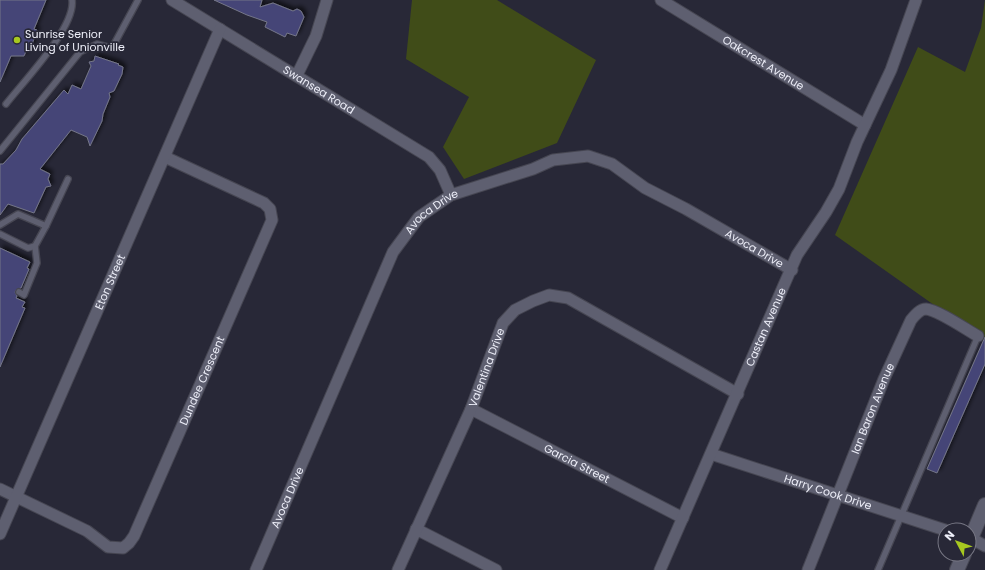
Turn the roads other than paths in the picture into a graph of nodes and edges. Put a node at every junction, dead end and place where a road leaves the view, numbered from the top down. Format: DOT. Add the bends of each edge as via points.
graph roads {
  1 [pos="72,0"];
  2 [pos="138,0"];
  3 [pos="172,0"];
  4 [pos="327,0"];
  5 [pos="661,0"];
  6 [pos="916,0"];
  7 [pos="220,29"];
  8 [pos="297,75"];
  9 [pos="6,104"];
  10 [pos="865,125"];
  11 [pos="0,151"];
  12 [pos="165,157"];
  13 [pos="68,179"];
  14 [pos="451,194"];
  15 [pos="0,225"];
  16 [pos="46,226"];
  17 [pos="0,234"];
  18 [pos="35,246"];
  19 [pos="792,270"];
  20 [pos="19,292"];
  21 [pos="978,336"];
  22 [pos="738,394"];
  23 [pos="471,409"];
  24 [pos="710,454"];
  25 [pos="0,489"];
  26 [pos="837,496"];
  27 [pos="17,497"];
  28 [pos="985,505"];
  29 [pos="901,515"];
  30 [pos="683,518"];
  31 [pos="977,523"];
  32 [pos="937,527"];
  33 [pos="416,529"];
  34 [pos="0,534"];
  35 [pos="256,570"];
  36 [pos="398,570"];
  37 [pos="496,570"];
  38 [pos="660,570"];
  39 [pos="808,570"];
  40 [pos="878,570"];
  1 -- 9 [label="lane" via="73,7 64,28"];
  2 -- 11 [label="lane" via="112,48 97,44 80,52"];
  3 -- 7 [label="street, Swansea Road"];
  4 -- 8 [label="street" via="316,36"];
  5 -- 10 [label="street, Oakcrest Avenue"];
  6 -- 10 [label="street, Castan Avenue" via="891,70"];
  7 -- 8 [label="street, Swansea Road"];
  7 -- 12 [label="street, Eton Street"];
  8 -- 14 [label="street, Swansea Road" via="429,157 440,170"];
  10 -- 19 [label="street, Castan Avenue" via="838,189 826,212 803,244"];
  12 -- 27 [label="street, Eton Street"];
  12 -- 27 [label="street, Dundee Crescent" via="264,203 270,209 272,220 129,543 123,548 108,546 87,531"];
  13 -- 16 [label="lane"];
  14 -- 19 [label="street, Avoca Drive" via="533,169 552,160 588,156 612,164 645,188"];
  14 -- 35 [label="street, Avoca Drive" via="419,217 393,252"];
  15 -- 16 [label="lane" via="18,214"];
  16 -- 18 [label="lane"];
  17 -- 18 [label="lane" via="28,248"];
  18 -- 20 [label="lane" via="37,263 24,295"];
  19 -- 22 [label="street, Castan Avenue"];
  21 -- 26 [label="street, Ian Baron Avenue" via="934,312 925,309 916,313 884,379"];
  21 -- 29 [label="lane"];
  22 -- 23 [label="street, Valentina Drive" via="568,298 549,295 515,310 503,323"];
  22 -- 24 [label="street, Castan Avenue"];
  23 -- 30 [label="street, Garcia Street"];
  23 -- 33 [label="street, Valentina Drive"];
  24 -- 26 [label="street, Harry Cook Drive"];
  24 -- 30 [label="street, Castan Avenue"];
  25 -- 27 [label="street, Dundee Crescent"];
  26 -- 29 [label="street, Harry Cook Drive"];
  26 -- 39 [label="street, Ian Baron Avenue"];
  27 -- 34 [label="street, Eton Street"];
  28 -- 31 [label="street"];
  29 -- 32 [label="street, Harry Cook Drive"];
  29 -- 40 [label="lane"];
  30 -- 38 [label="street, Castan Avenue"];
  33 -- 36 [label="street, Valentina Drive"];
  33 -- 37 [label="street"];
}
